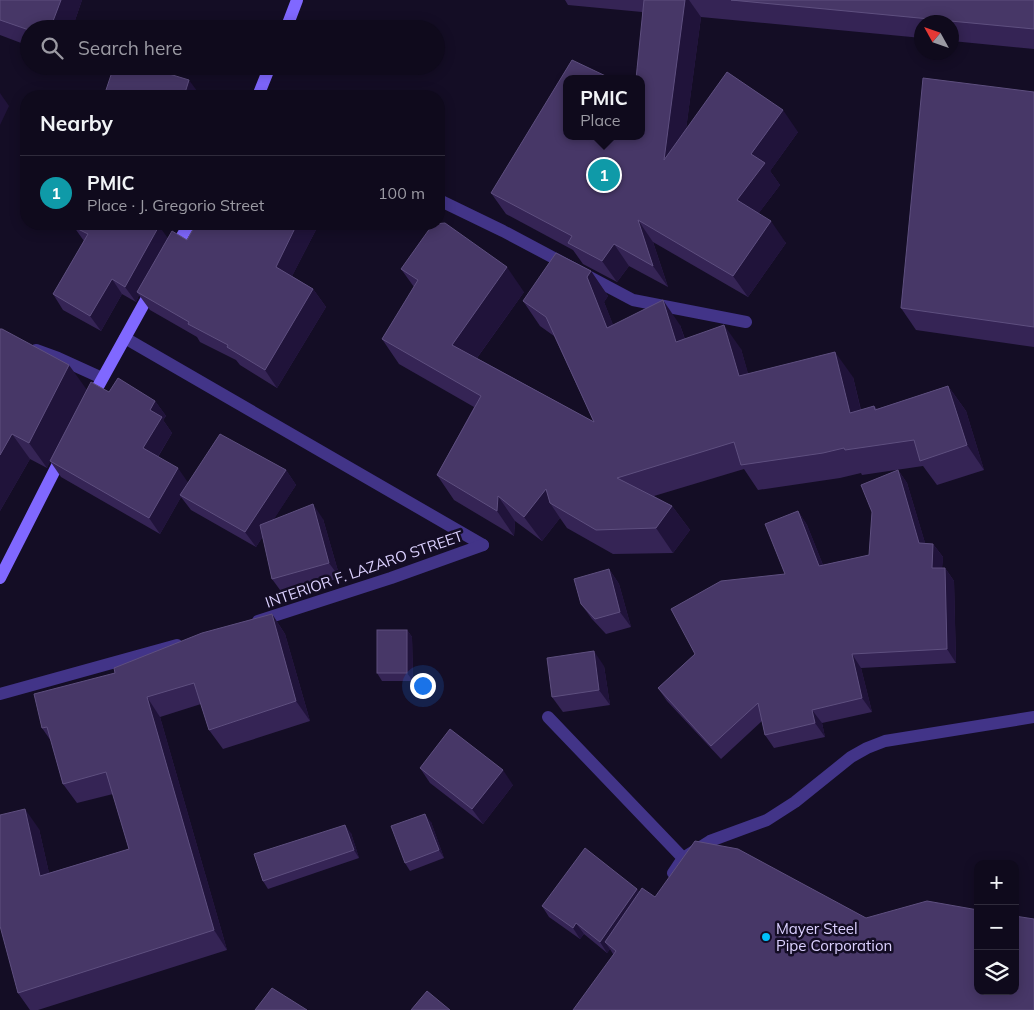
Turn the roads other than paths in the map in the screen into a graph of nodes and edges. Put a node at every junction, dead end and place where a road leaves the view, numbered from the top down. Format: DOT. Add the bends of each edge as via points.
graph roads {
  1 [pos="297,0"];
  2 [pos="289,20"];
  3 [pos="266,75"];
  4 [pos="260,90"];
  5 [pos="445,203"];
  6 [pos="186,230"];
  7 [pos="166,264"];
  8 [pos="157,281"];
  9 [pos="746,322"];
  10 [pos="125,338"];
  11 [pos="24,345"];
  12 [pos="102,378"];
  13 [pos="84,413"];
  14 [pos="71,439"];
  15 [pos="0,578"];
  16 [pos="244,626"];
  17 [pos="188,642"];
  18 [pos="0,694"];
  19 [pos="548,717"];
  20 [pos="1034,717"];
  21 [pos="683,858"];
  22 [pos="666,882"];
  1 -- 2 [label="street"];
  3 -- 4 [label="street"];
  5 -- 9 [label="street" via="633,300"];
  6 -- 7 [label="street"];
  8 -- 10 [label="street"];
  10 -- 12 [label="street"];
  10 -- 16 [label="street, INTERIOR F. LAZARO STREET" via="483,545"];
  11 -- 12 [label="street"];
  12 -- 13 [label="street"];
  14 -- 15 [label="street"];
  17 -- 18 [label="street"];
  19 -- 21 [label="street"];
  20 -- 21 [label="street" via="886,741 867,748 767,820 710,841"];
  21 -- 22 [label="street"];
}
